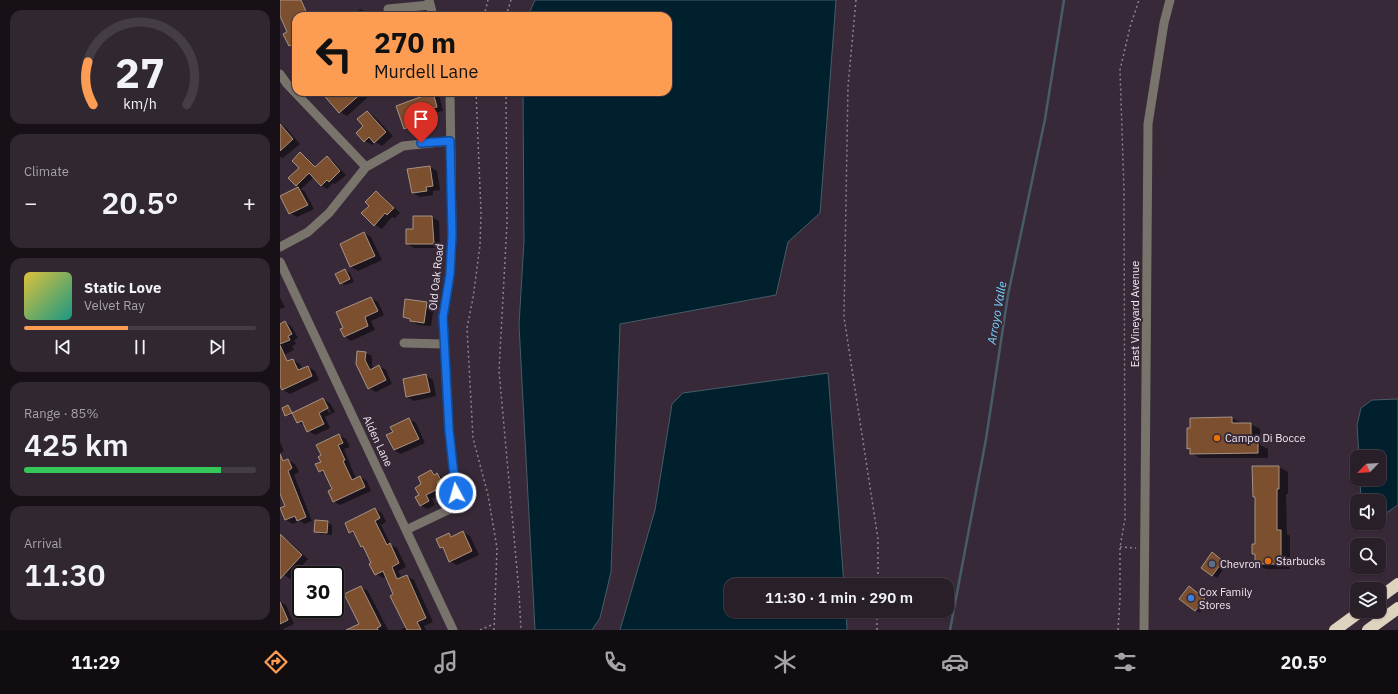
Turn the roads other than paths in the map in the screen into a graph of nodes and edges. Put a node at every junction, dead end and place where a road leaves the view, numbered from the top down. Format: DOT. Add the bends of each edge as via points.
graph roads {
  1 [pos="1170,0"];
  2 [pos="430,2"];
  3 [pos="388,8"];
  4 [pos="432,12"];
  5 [pos="280,74"];
  6 [pos="292,89"];
  7 [pos="298,96"];
  8 [pos="450,96"];
  9 [pos="450,141"];
  10 [pos="366,167"];
  11 [pos="280,247"];
  12 [pos="280,262"];
  13 [pos="404,343"];
  14 [pos="444,344"];
  15 [pos="406,530"];
  16 [pos="1398,584"];
  17 [pos="1386,593"];
  18 [pos="1398,608"];
  19 [pos="1350,619"];
  20 [pos="453,630"];
  21 [pos="1144,630"];
  22 [pos="1335,630"];
  23 [pos="1344,630"];
  24 [pos="1368,630"];
  1 -- 21 [label="street, East Vineyard Avenue" via="1148,124"];
  2 -- 3 [label="street"];
  2 -- 4 [label="street"];
  5 -- 6 [label="street"];
  7 -- 10 [label="street"];
  8 -- 9 [label="street, Old Oak Road"];
  9 -- 10 [label="street" via="403,146"];
  9 -- 14 [label="street, Old Oak Road" via="452,235 450,274 443,317"];
  10 -- 11 [label="street" via="330,213 308,232"];
  12 -- 15 [label="street, Alden Lane"];
  13 -- 14 [label="street"];
  14 -- 15 [label="street, Old Oak Road" via="456,502 448,510"];
  15 -- 20 [label="street, Alden Lane"];
  16 -- 17 [label="highway"];
  18 -- 24 [label="highway"];
  19 -- 22 [label="highway"];
  19 -- 23 [label="highway"];
}
